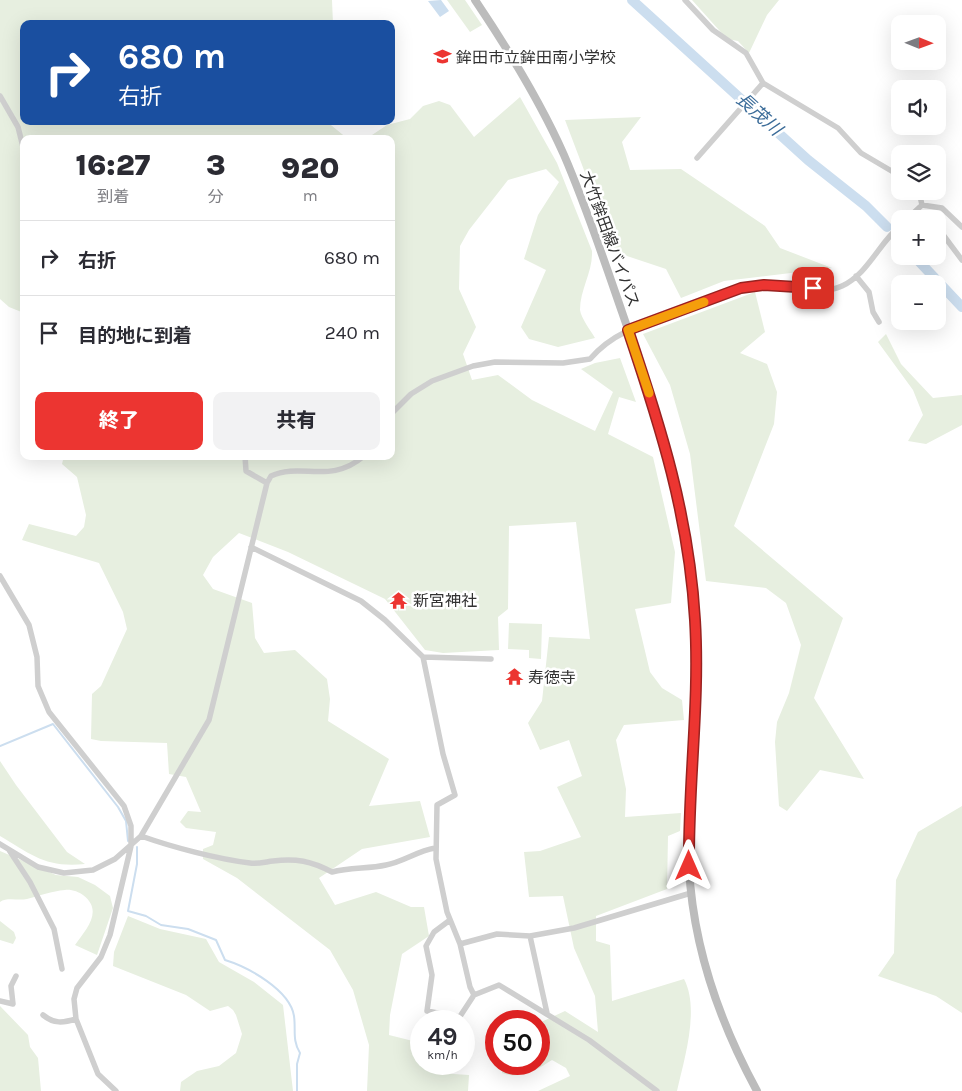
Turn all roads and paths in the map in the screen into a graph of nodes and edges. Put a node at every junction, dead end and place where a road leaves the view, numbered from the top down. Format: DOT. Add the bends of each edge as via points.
graph roads {
  1 [pos="475,0"];
  2 [pos="685,0"];
  3 [pos="763,83"];
  4 [pos="0,96"];
  5 [pos="20,135"];
  6 [pos="697,158"];
  7 [pos="891,171"];
  8 [pos="921,200"];
  9 [pos="922,205"];
  10 [pos="917,210"];
  11 [pos="962,227"];
  12 [pos="891,236"];
  13 [pos="946,239"];
  14 [pos="962,260"];
  15 [pos="856,276"];
  16 [pos="879,322"];
  17 [pos="628,330"];
  18 [pos="395,410"];
  19 [pos="245,460"];
  20 [pos="358,460"];
  21 [pos="267,483"];
  22 [pos="251,547"];
  23 [pos="0,576"];
  24 [pos="423,657"];
  25 [pos="491,659"];
  26 [pos="141,836"];
  27 [pos="0,844"];
  28 [pos="131,846"];
  29 [pos="8,848"];
  30 [pos="435,848"];
  31 [pos="691,893"];
  32 [pos="450,920"];
  33 [pos="530,936"];
  34 [pos="460,944"];
  35 [pos="62,968"];
  36 [pos="16,976"];
  37 [pos="474,995"];
  38 [pos="0,1001"];
  39 [pos="427,1010"];
  40 [pos="464,1010"];
  41 [pos="539,1010"];
  42 [pos="546,1010"];
  43 [pos="43,1015"];
  44 [pos="550,1015"];
  45 [pos="76,1019"];
  46 [pos="116,1091"];
  47 [pos="657,1091"];
  48 [pos="757,1091"];
  1 -- 17 [label="main road, 大竹鉾田線バイパス" via="542,110 564,156"];
  2 -- 3 [label="street" via="713,30 746,53"];
  3 -- 6 [label="street"];
  3 -- 7 [label="street" via="838,128 862,153"];
  4 -- 5 [label="street"];
  8 -- 9 [label="street"];
  9 -- 10 [label="street"];
  9 -- 11 [label="street" via="942,208"];
  12 -- 15 [label="street"];
  13 -- 14 [label="street"];
  15 -- 16 [label="street" via="869,292 873,312"];
  15 -- 17 [label="street" via="842,286 828,289 764,285 741,288"];
  17 -- 18 [label="street" via="603,344 590,359 563,363 495,362 450,373 416,391"];
  17 -- 31 [label="main road, 大竹鉾田線バイパス" via="670,460 692,575 696,653 689,842"];
  19 -- 21 [label="street" via="246,471"];
  20 -- 21 [label="street" via="343,470 285,472 271,476"];
  21 -- 22 [label="street"];
  22 -- 24 [label="street" via="361,601"];
  22 -- 26 [label="street" via="209,720"];
  23 -- 28 [label="street" via="29,625 37,657 38,686 46,705 124,806 131,826"];
  24 -- 25 [label="street"];
  24 -- 30 [label="street" via="455,795 437,806"];
  26 -- 28 [label="street"];
  26 -- 30 [label="street" via="251,863 304,860 332,872 349,867 387,865"];
  27 -- 29 [label="street"];
  28 -- 29 [label="street" via="116,859 93,870 64,873 38,867"];
  28 -- 45 [label="street" via="110,935 101,957 77,988 74,999"];
  29 -- 35 [label="street" via="54,929"];
  30 -- 32 [label="street"];
  31 -- 33 [label="street" via="574,928"];
  31 -- 48 [label="main road, 大竹鉾田線バイパス" via="703,963 716,1006"];
  32 -- 34 [label="street"];
  32 -- 39 [label="street" via="434,932 426,946 432,975"];
  33 -- 34 [label="street" via="497,934"];
  33 -- 42 [label="street"];
  34 -- 37 [label="street"];
  36 -- 38 [label="street" via="11,986 12,1004"];
  37 -- 40 [label="street"];
  37 -- 41 [label="street" via="499,985"];
  43 -- 45 [label="street" via="54,1022"];
  44 -- 47 [label="street"];
  45 -- 46 [label="street" via="98,1074"];
}
